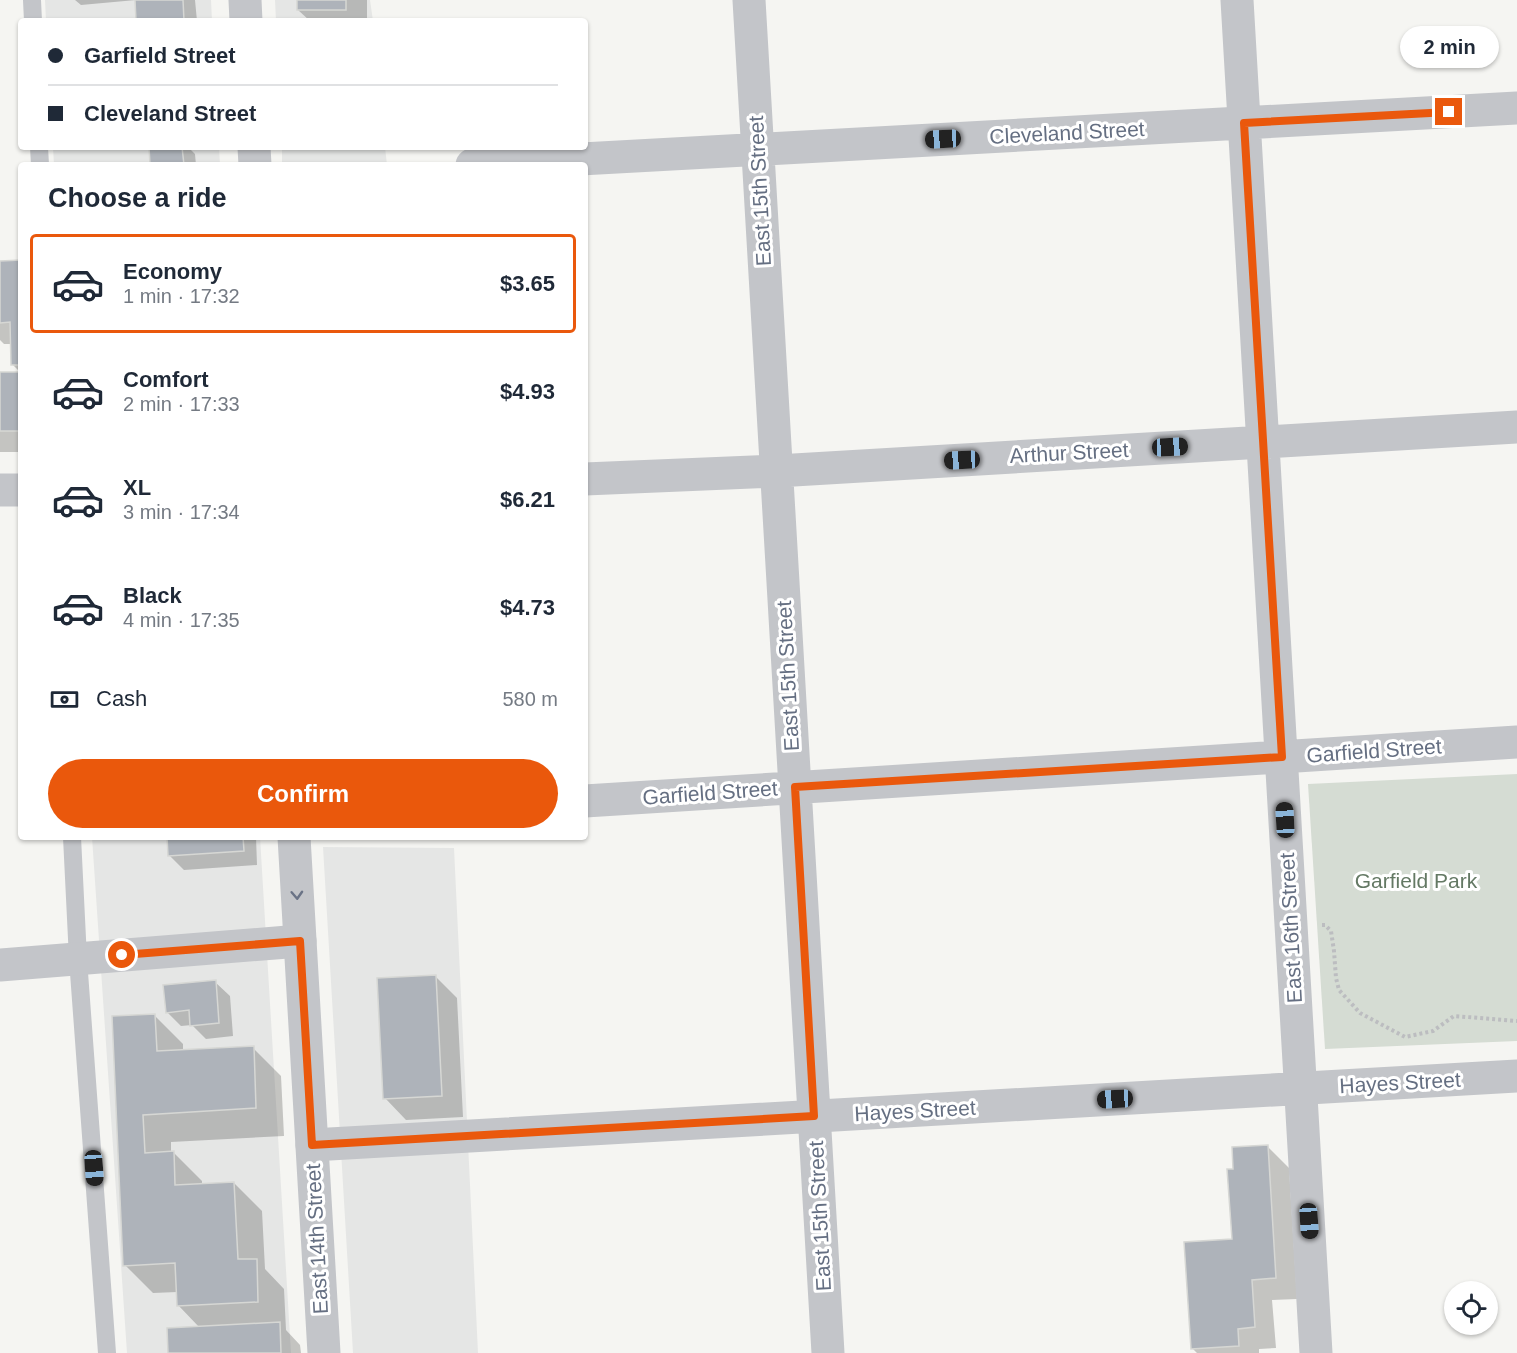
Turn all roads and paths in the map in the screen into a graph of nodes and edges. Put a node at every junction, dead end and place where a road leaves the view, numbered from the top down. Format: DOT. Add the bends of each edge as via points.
graph roads {
  1 [pos="32,0"];
  2 [pos="245,0"];
  3 [pos="749,0"];
  4 [pos="1237,0"];
  5 [pos="33,18"];
  6 [pos="246,18"];
  7 [pos="1517,108"];
  8 [pos="1244,123"];
  9 [pos="758,150"];
  10 [pos="529,162"];
  11 [pos="1517,427"];
  12 [pos="1263,442"];
  13 [pos="777,471"];
  14 [pos="588,479"];
  15 [pos="0,490"];
  16 [pos="18,490"];
  17 [pos="1517,742"];
  18 [pos="1282,757"];
  19 [pos="795,787"];
  20 [pos="588,801"];
  21 [pos="72,840"];
  22 [pos="294,840"];
  23 [pos="1291,926"];
  24 [pos="300,941"];
  25 [pos="78,959"];
  26 [pos="0,965"];
  27 [pos="1517,1021"];
  28 [pos="1517,1076"];
  29 [pos="1301,1089"];
  30 [pos="814,1116"];
  31 [pos="312,1145"];
  32 [pos="107,1353"];
  33 [pos="324,1353"];
  34 [pos="828,1353"];
  35 [pos="1316,1353"];
  1 -- 5 [label="lane"];
  2 -- 6 [label="street"];
  3 -- 9 [label="street, East 15th Street"];
  4 -- 8 [label="street, East 16th Street"];
  7 -- 8 [label="street, Cleveland Street"];
  8 -- 9 [label="street, Cleveland Street"];
  8 -- 12 [label="street, East 16th Street"];
  9 -- 10 [label="street, Cleveland Street"];
  9 -- 13 [label="street, East 15th Street"];
  11 -- 12 [label="street, Arthur Street"];
  12 -- 13 [label="street, Arthur Street"];
  12 -- 18 [label="street, East 16th Street"];
  13 -- 14 [label="street, Arthur Street"];
  13 -- 19 [label="street, East 15th Street"];
  15 -- 16 [label="street"];
  17 -- 18 [label="street, Garfield Street"];
  18 -- 19 [label="street, Garfield Street"];
  18 -- 23 [label="street, East 16th Street"];
  19 -- 20 [label="street, Garfield Street"];
  19 -- 30 [label="street, East 15th Street"];
  21 -- 25 [label="lane"];
  22 -- 24 [label="street, East 14th Street, one-way"];
  23 -- 27 [label="path" via="1324,925 1331,931 1339,990 1360,1013 1406,1037 1433,1031 1454,1016"];
  23 -- 29 [label="street, East 16th Street"];
  24 -- 25 [label="street"];
  24 -- 31 [label="street, East 14th Street"];
  25 -- 26 [label="street"];
  25 -- 32 [label="lane"];
  28 -- 29 [label="street, Hayes Street"];
  29 -- 30 [label="street, Hayes Street"];
  29 -- 35 [label="street, East 16th Street"];
  30 -- 31 [label="street, Hayes Street"];
  30 -- 34 [label="street, East 15th Street"];
  31 -- 33 [label="street, East 14th Street"];
}
